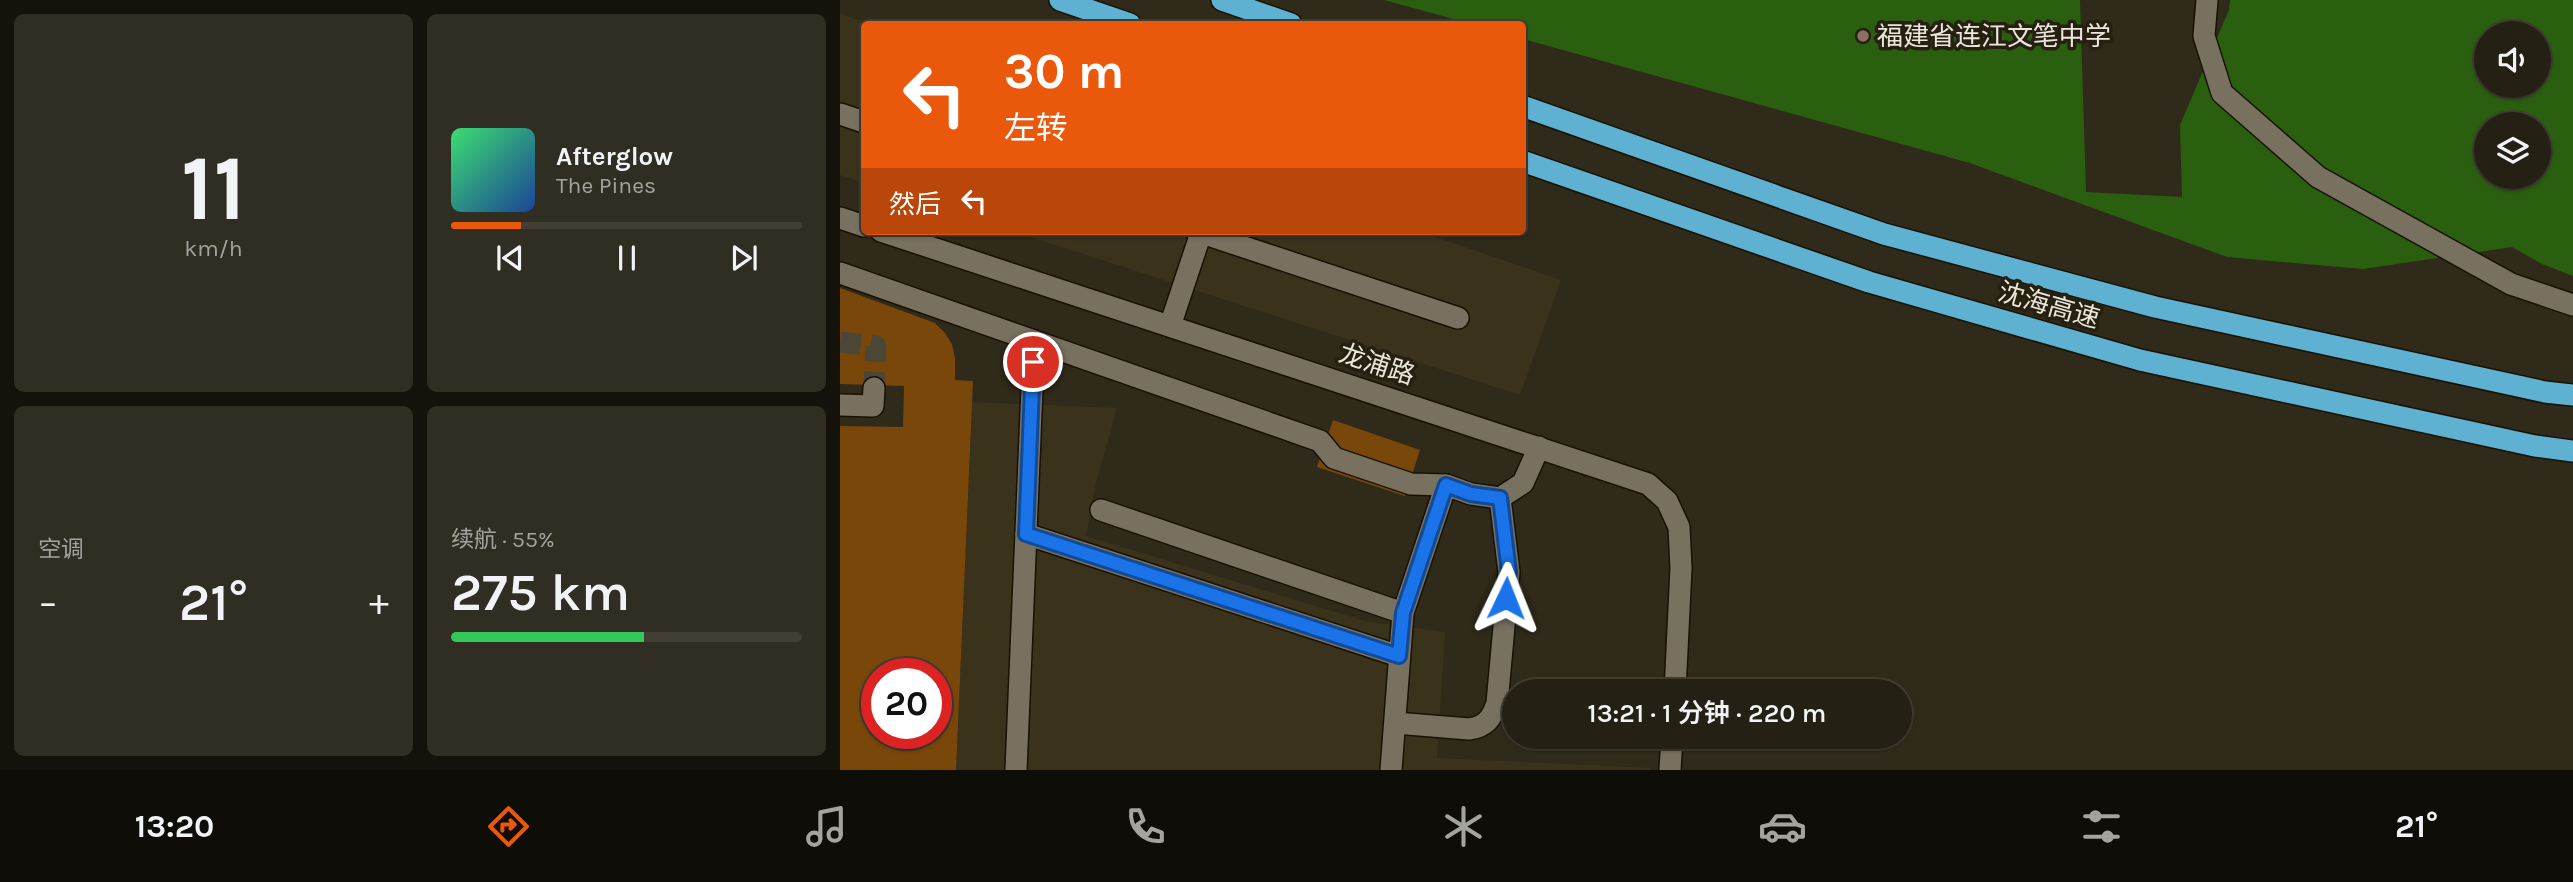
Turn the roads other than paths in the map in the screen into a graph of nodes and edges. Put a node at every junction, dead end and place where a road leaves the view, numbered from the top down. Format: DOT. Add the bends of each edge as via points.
graph roads {
  1 [pos="1060,0"];
  2 [pos="1222,0"];
  3 [pos="2207,0"];
  4 [pos="1121,21"];
  5 [pos="1282,21"];
  6 [pos="1526,107"];
  7 [pos="840,114"];
  8 [pos="861,121"];
  9 [pos="1526,162"];
  10 [pos="840,218"];
  11 [pos="861,225"];
  12 [pos="893,235"];
  13 [pos="1198,235"];
  14 [pos="1208,235"];
  15 [pos="840,273"];
  16 [pos="2573,305"];
  17 [pos="1458,318"];
  18 [pos="1170,326"];
  19 [pos="1034,341"];
  20 [pos="874,388"];
  21 [pos="2573,395"];
  22 [pos="840,405"];
  23 [pos="1539,447"];
  24 [pos="2573,451"];
  25 [pos="1446,485"];
  26 [pos="1500,498"];
  27 [pos="1101,510"];
  28 [pos="1026,534"];
  29 [pos="1403,613"];
  30 [pos="1399,656"];
  31 [pos="1676,679"];
  32 [pos="1395,723"];
  33 [pos="1672,749"];
  34 [pos="1016,770"];
  35 [pos="1391,770"];
  36 [pos="1671,770"];
  1 -- 4 [label="highway"];
  2 -- 5 [label="highway"];
  3 -- 16 [label="street" via="2204,36 2222,93 2318,177 2511,284"];
  6 -- 21 [label="highway, 沈海高速" via="1884,234 2155,307"];
  7 -- 8 [label="street"];
  9 -- 24 [label="highway, 沈海高速" via="1869,282 2140,360"];
  10 -- 11 [label="street"];
  12 -- 18 [label="street, 龙浦路"];
  13 -- 18 [label="street"];
  14 -- 17 [label="street"];
  15 -- 19 [label="street"];
  18 -- 23 [label="street, 龙浦路"];
  19 -- 25 [label="street" via="1320,441 1335,458 1411,484"];
  19 -- 28 [label="street"];
  20 -- 22 [label="street" via="873,405"];
  23 -- 26 [label="street" via="1523,483"];
  23 -- 31 [label="street, 龙浦路" via="1648,484 1667,501 1679,527 1681,568"];
  25 -- 26 [label="street"];
  25 -- 29 [label="street"];
  26 -- 32 [label="street" via="1509,572 1494,713 1479,728"];
  27 -- 29 [label="street"];
  28 -- 30 [label="street"];
  28 -- 34 [label="street"];
  29 -- 30 [label="street"];
  30 -- 32 [label="street"];
  32 -- 35 [label="street"];
  33 -- 36 [label="street"];
}
